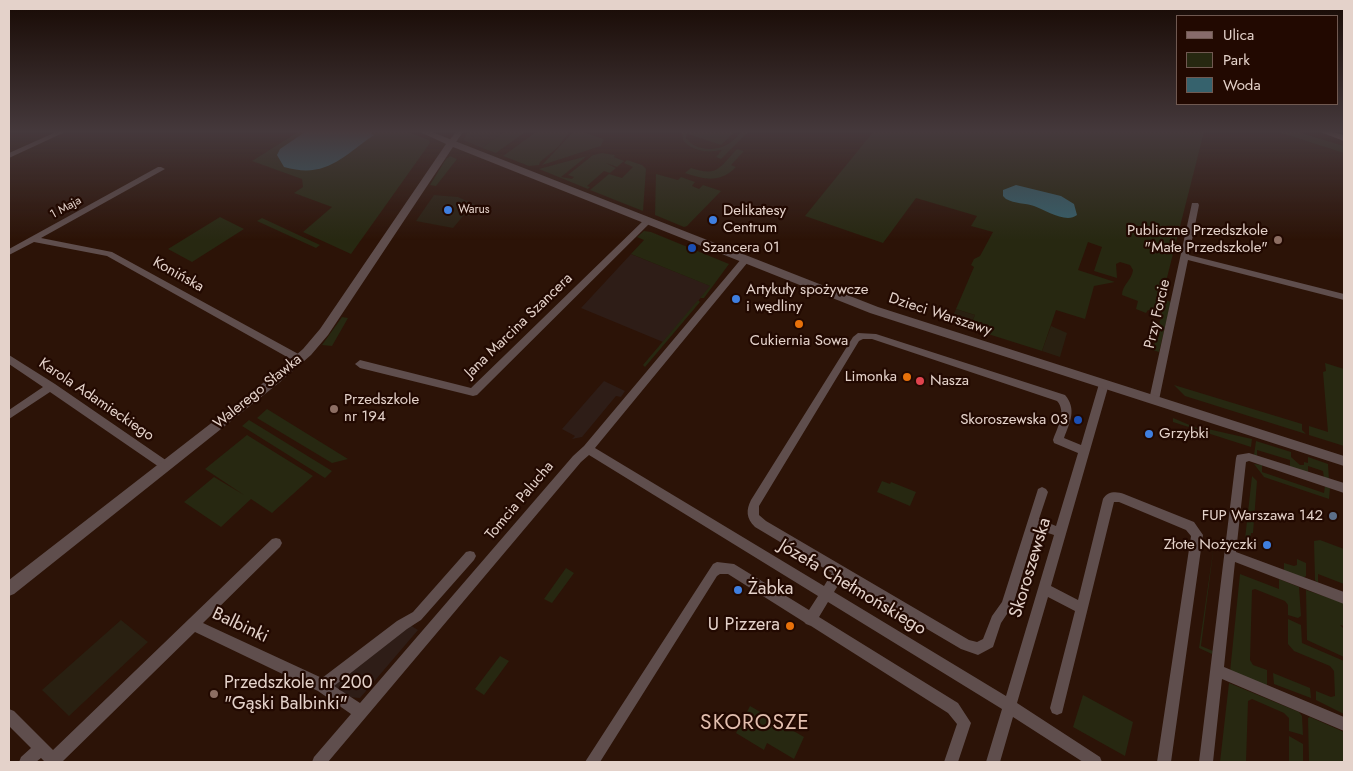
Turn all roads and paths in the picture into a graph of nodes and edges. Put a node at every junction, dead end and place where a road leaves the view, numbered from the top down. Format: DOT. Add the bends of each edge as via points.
graph roads {
  1 [pos="434,168"];
  2 [pos="514,168"];
  3 [pos="161,169"];
  4 [pos="1195,205"];
  5 [pos="648,221"];
  6 [pos="34,239"];
  7 [pos="9,252"];
  8 [pos="1186,257"];
  9 [pos="744,260"];
  10 [pos="1344,297"];
  11 [pos="9,359"];
  12 [pos="299,359"];
  13 [pos="360,364"];
  14 [pos="1104,384"];
  15 [pos="51,387"];
  16 [pos="1154,400"];
  17 [pos="9,415"];
  18 [pos="588,449"];
  19 [pos="1085,451"];
  20 [pos="1344,460"];
  21 [pos="166,466"];
  22 [pos="1344,488"];
  23 [pos="1042,492"];
  24 [pos="1033,522"];
  25 [pos="1061,533"];
  26 [pos="276,543"];
  27 [pos="1231,555"];
  28 [pos="470,556"];
  29 [pos="840,570"];
  30 [pos="9,589"];
  31 [pos="1044,590"];
  32 [pos="825,594"];
  33 [pos="1344,598"];
  34 [pos="1081,608"];
  35 [pos="810,620"];
  36 [pos="193,625"];
  37 [pos="1218,671"];
  38 [pos="323,686"];
  39 [pos="1009,708"];
  40 [pos="1057,708"];
  41 [pos="361,712"];
  42 [pos="9,716"];
  43 [pos="1344,724"];
  44 [pos="41,748"];
  45 [pos="54,761"];
  46 [pos="26,762"];
  47 [pos="319,762"];
  48 [pos="592,762"];
  49 [pos="951,762"];
  50 [pos="993,762"];
  51 [pos="1094,762"];
  52 [pos="1164,762"];
  53 [pos="1206,762"];
  1 -- 12 [label="street, Walerego Sławka" via="324,332"];
  2 -- 5 [label="street, Dzieci Warszawy"];
  3 -- 6 [label="street, 1 Maja"];
  4 -- 8 [label="street, Przy Forcie"];
  5 -- 9 [label="street, Dzieci Warszawy"];
  5 -- 13 [label="street, Jana Marcina Szancera" via="473,392"];
  6 -- 7 [label="street, 1 Maja"];
  6 -- 12 [label="street, Konińska" via="109,254"];
  8 -- 10 [label="street"];
  8 -- 16 [label="street, Przy Forcie"];
  9 -- 14 [label="street, Dzieci Warszawy" via="874,310"];
  9 -- 18 [label="street, Tomcia Palucha"];
  11 -- 15 [label="street, Karola Adamieckiego"];
  12 -- 21 [label="street, Walerego Sławka"];
  14 -- 16 [label="street, Dzieci Warszawy"];
  14 -- 19 [label="street, Skoroszewska"];
  15 -- 17 [label="street"];
  15 -- 21 [label="street, Karola Adamieckiego"];
  16 -- 20 [label="street, Dzieci Warszawy"];
  18 -- 32 [label="street, Józefa Chełmońskiego"];
  18 -- 41 [label="street, Tomcia Palucha"];
  19 -- 25 [label="street, Skoroszewska"];
  19 -- 29 [label="street" via="1058,440 1067,412 1067,405 1061,398 873,336 861,335 851,346 752,510 757,522"];
  21 -- 30 [label="street, Walerego Sławka"];
  22 -- 27 [label="street" via="1243,457"];
  23 -- 24 [label="street"];
  24 -- 25 [label="street"];
  24 -- 29 [label="street" via="1008,605 996,620 988,643 982,648 966,645"];
  25 -- 31 [label="street, Skoroszewska"];
  26 -- 36 [label="street"];
  27 -- 33 [label="street"];
  27 -- 37 [label="street"];
  28 -- 38 [label="street" via="418,616"];
  29 -- 32 [label="street"];
  31 -- 34 [label="street"];
  31 -- 39 [label="street, Skoroszewska"];
  32 -- 35 [label="street"];
  32 -- 39 [label="street, Józefa Chełmońskiego"];
  34 -- 40 [label="street"];
  34 -- 52 [label="street" via="1110,498 1120,497 1196,532"];
  35 -- 48 [label="street" via="730,568 718,568"];
  35 -- 49 [label="street" via="953,708 964,723"];
  36 -- 38 [label="street, Balbinki"];
  36 -- 45 [label="street, Balbinki"];
  37 -- 43 [label="street"];
  37 -- 53 [label="street"];
  38 -- 41 [label="street, Balbinki"];
  39 -- 50 [label="street, Skoroszewska"];
  39 -- 51 [label="street, Józefa Chełmońskiego"];
  41 -- 47 [label="street, Tomcia Palucha"];
  42 -- 44 [label="street"];
  44 -- 45 [label="street"];
  44 -- 46 [label="street"];
}
